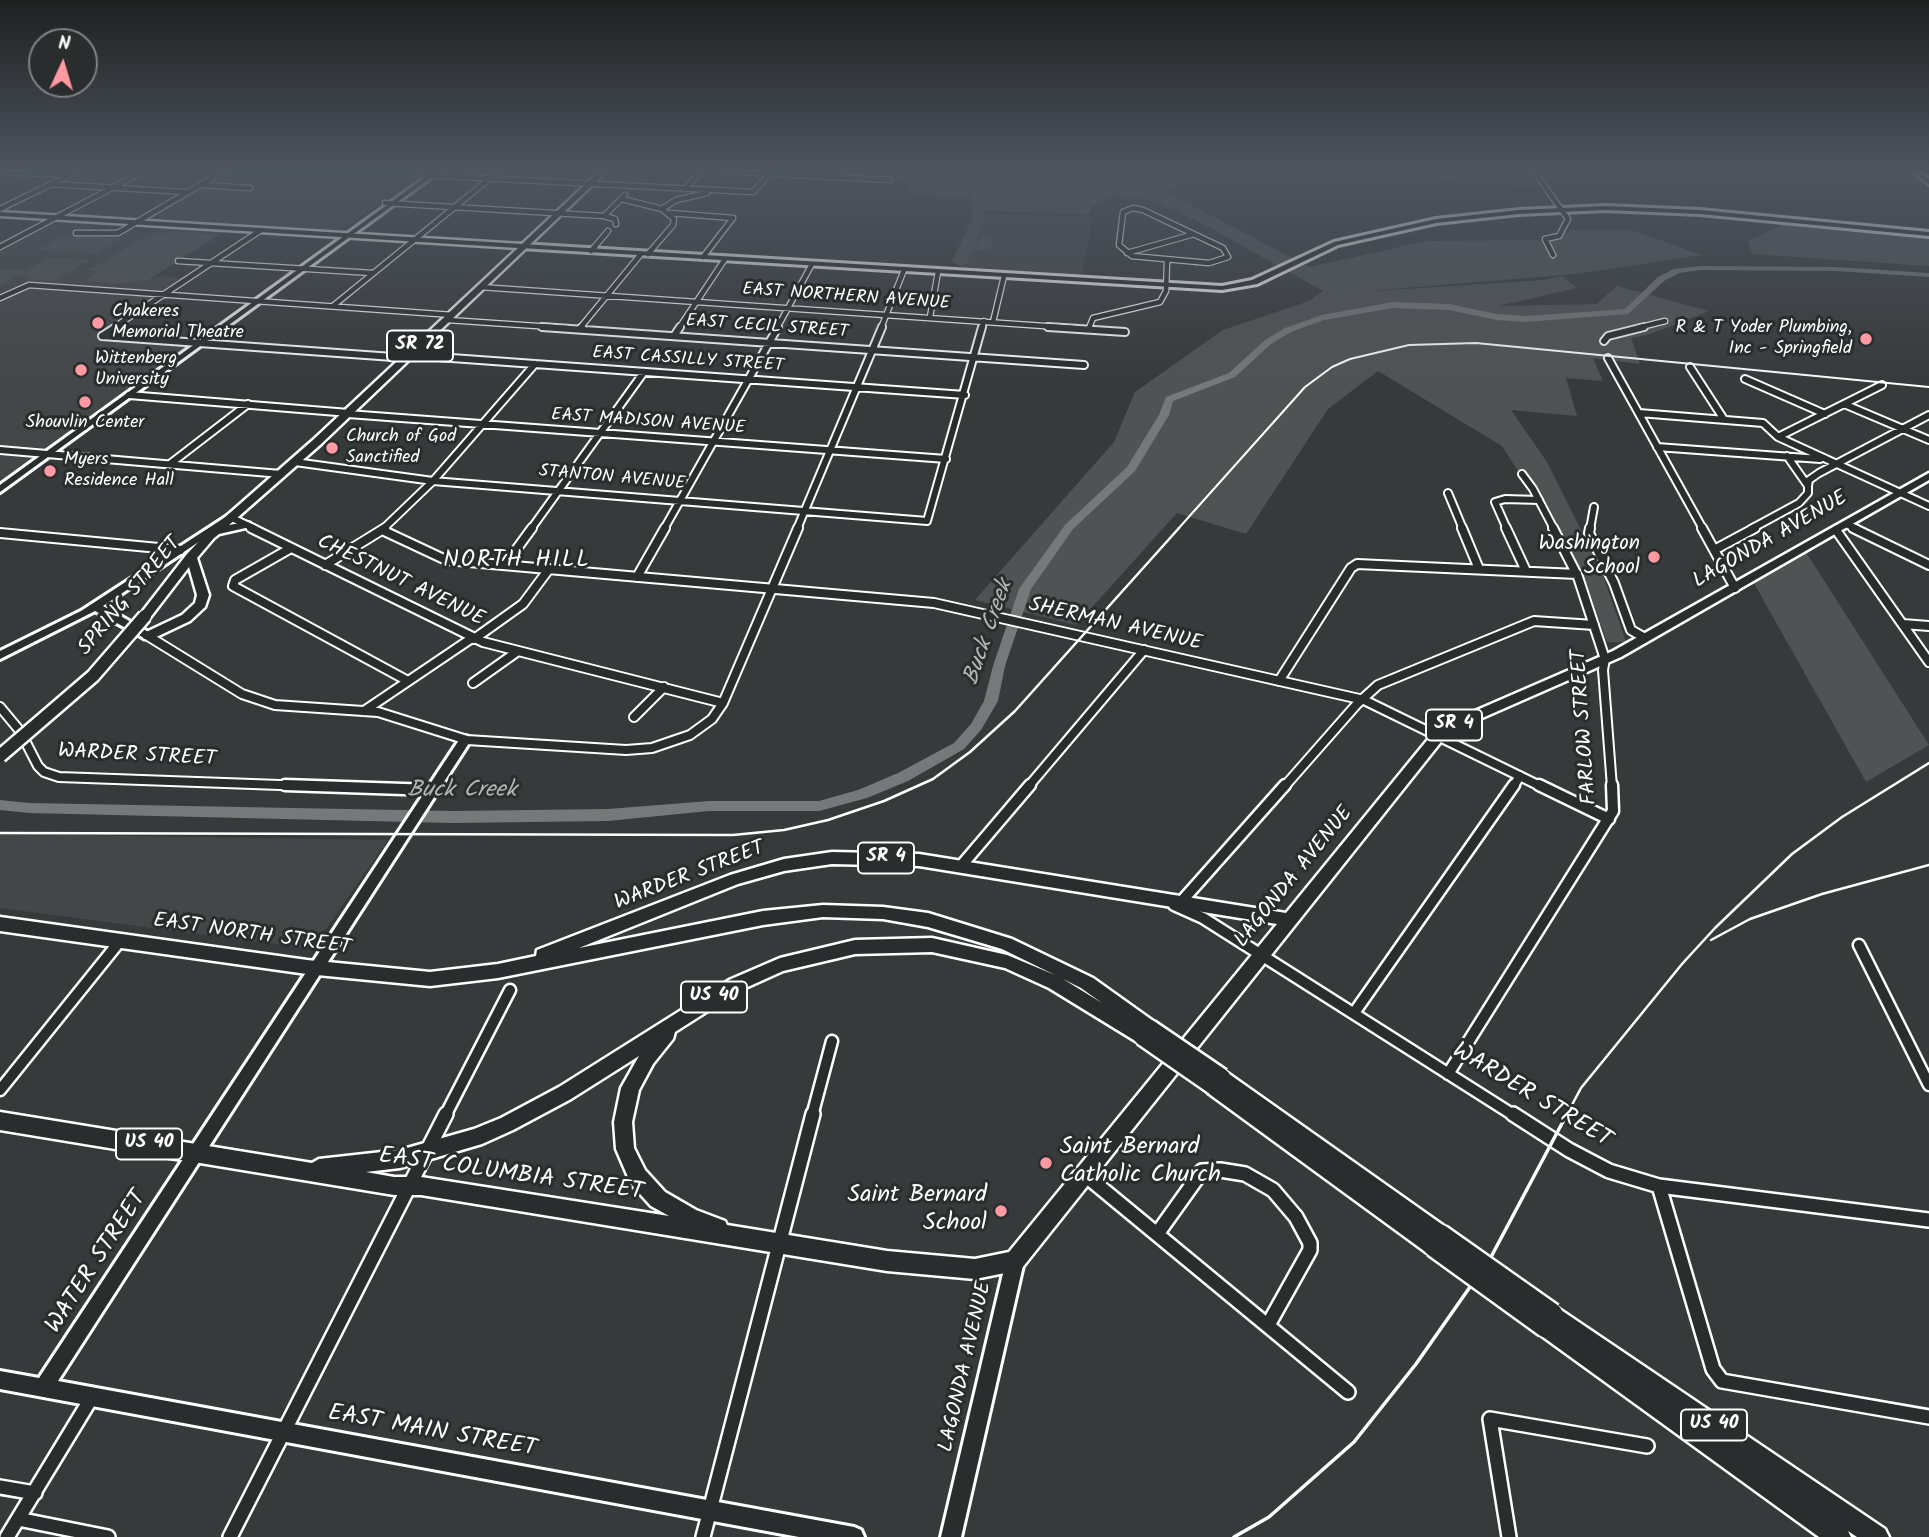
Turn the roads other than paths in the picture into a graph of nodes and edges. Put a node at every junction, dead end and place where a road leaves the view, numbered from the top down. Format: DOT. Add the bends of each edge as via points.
graph roads {
  1 [pos="242,243"];
  2 [pos="336,243"];
  3 [pos="408,243"];
  4 [pos="470,243"];
  5 [pos="525,243"];
  6 [pos="598,243"];
  7 [pos="655,243"];
  8 [pos="714,243"];
  9 [pos="1119,243"];
  10 [pos="1163,243"];
  11 [pos="1212,243"];
  12 [pos="1339,243"];
  13 [pos="1547,243"];
  14 [pos="521,246"];
  15 [pos="591,251"];
  16 [pos="1127,253"];
  17 [pos="644,254"];
  18 [pos="1553,255"];
  19 [pos="703,257"];
  20 [pos="725,259"];
  21 [pos="178,261"];
  22 [pos="1167,261"];
  23 [pos="212,263"];
  24 [pos="812,264"];
  25 [pos="301,269"];
  26 [pos="904,270"];
  27 [pos="939,272"];
  28 [pos="372,273"];
  29 [pos="1004,276"];
  30 [pos="1166,285"];
  31 [pos="480,287"];
  32 [pos="165,294"];
  33 [pos="607,296"];
  34 [pos="0,299"];
  35 [pos="256,301"];
  36 [pos="697,302"];
  37 [pos="333,306"];
  38 [pos="789,308"];
  39 [pos="887,314"];
  40 [pos="450,317"];
  41 [pos="930,317"];
  42 [pos="984,321"];
  43 [pos="1665,321"];
  44 [pos="993,322"];
  45 [pos="1089,328"];
  46 [pos="580,329"];
  47 [pos="1125,332"];
  48 [pos="674,336"];
  49 [pos="1604,341"];
  50 [pos="200,343"];
  51 [pos="770,343"];
  52 [pos="873,350"];
  53 [pos="409,357"];
  54 [pos="975,357"];
  55 [pos="1608,358"];
  56 [pos="535,364"];
  57 [pos="1084,365"];
  58 [pos="1689,367"];
  59 [pos="644,372"];
  60 [pos="750,379"];
  61 [pos="1745,379"];
  62 [pos="1882,386"];
  63 [pos="858,387"];
  64 [pos="128,395"];
  65 [pos="965,395"];
  66 [pos="248,404"];
  67 [pos="1844,404"];
  68 [pos="348,413"];
  69 [pos="1639,413"];
  70 [pos="1825,414"];
  71 [pos="1929,415"];
  72 [pos="1723,418"];
  73 [pos="483,424"];
  74 [pos="1902,429"];
  75 [pos="600,433"];
  76 [pos="1778,437"];
  77 [pos="1929,440"];
  78 [pos="713,442"];
  79 [pos="1657,447"];
  80 [pos="0,450"];
  81 [pos="831,451"];
  82 [pos="48,454"];
  83 [pos="1787,456"];
  84 [pos="946,459"];
  85 [pos="1825,459"];
  86 [pos="295,462"];
  87 [pos="170,464"];
  88 [pos="1837,464"];
  89 [pos="281,474"];
  90 [pos="1522,474"];
  91 [pos="1929,476"];
  92 [pos="433,481"];
  93 [pos="1808,485"];
  94 [pos="0,489"];
  95 [pos="558,491"];
  96 [pos="1448,493"];
  97 [pos="1900,493"];
  98 [pos="1539,500"];
  99 [pos="680,501"];
  100 [pos="1929,506"];
  101 [pos="1594,507"];
  102 [pos="805,511"];
  103 [pos="230,517"];
  104 [pos="246,525"];
  105 [pos="1841,527"];
  106 [pos="382,530"];
  107 [pos="0,533"];
  108 [pos="210,536"];
  109 [pos="291,548"];
  110 [pos="1714,551"];
  111 [pos="186,553"];
  112 [pos="325,565"];
  113 [pos="505,565"];
  114 [pos="1929,565"];
  115 [pos="550,569"];
  116 [pos="1479,569"];
  117 [pos="1525,571"];
  118 [pos="1577,574"];
  119 [pos="637,577"];
  120 [pos="1735,588"];
  121 [pos="772,589"];
  122 [pos="96,607"];
  123 [pos="1903,624"];
  124 [pos="1594,625"];
  125 [pos="1929,626"];
  126 [pos="148,636"];
  127 [pos="472,638"];
  128 [pos="1644,638"];
  129 [pos="1144,650"];
  130 [pos="517,651"];
  131 [pos="0,655"];
  132 [pos="1605,660"];
  133 [pos="1929,662"];
  134 [pos="408,681"];
  135 [pos="1279,681"];
  136 [pos="473,683"];
  137 [pos="664,687"];
  138 [pos="1364,700"];
  139 [pos="723,703"];
  140 [pos="0,708"];
  141 [pos="364,711"];
  142 [pos="634,717"];
  143 [pos="1438,736"];
  144 [pos="465,740"];
  145 [pos="600,749"];
  146 [pos="0,756"];
  147 [pos="1520,776"];
  148 [pos="430,793"];
  149 [pos="1609,819"];
  150 [pos="961,866"];
  151 [pos="1152,897"];
  152 [pos="1181,902"];
  153 [pos="1290,920"];
  154 [pos="0,925"];
  155 [pos="120,941"];
  156 [pos="1859,945"];
  157 [pos="1262,954"];
  158 [pos="317,968"];
  159 [pos="498,971"];
  160 [pos="510,990"];
  161 [pos="1354,1013"];
  162 [pos="688,1015"];
  163 [pos="1146,1032"];
  164 [pos="832,1041"];
  165 [pos="1448,1074"];
  166 [pos="1929,1085"];
  167 [pos="0,1090"];
  168 [pos="0,1121"];
  169 [pos="197,1152"];
  170 [pos="428,1153"];
  171 [pos="297,1170"];
  172 [pos="1084,1174"];
  173 [pos="412,1186"];
  174 [pos="1659,1186"];
  175 [pos="1929,1220"];
  176 [pos="1157,1234"];
  177 [pos="746,1239"];
  178 [pos="778,1244"];
  179 [pos="1015,1261"];
  180 [pos="1549,1320"];
  181 [pos="1268,1325"];
  182 [pos="0,1380"];
  183 [pos="43,1388"];
  184 [pos="1348,1392"];
  185 [pos="92,1397"];
  186 [pos="1929,1417"];
  187 [pos="286,1433"];
  188 [pos="1647,1446"];
  189 [pos="0,1487"];
  190 [pos="35,1493"];
  191 [pos="710,1510"];
  192 [pos="22,1520"];
  193 [pos="1508,1529"];
  194 [pos="7,1537"];
  195 [pos="108,1537"];
  196 [pos="230,1537"];
  197 [pos="703,1537"];
  198 [pos="854,1537"];
  199 [pos="951,1537"];
  200 [pos="1839,1537"];
  201 [pos="1877,1537"];
  1 -- 23 [label="street"];
  2 -- 25 [label="street"];
  3 -- 28 [label="street"];
  4 -- 14 [label="main road"];
  5 -- 14 [label="main road, SR 72"];
  6 -- 15 [label="street"];
  7 -- 17 [label="street"];
  8 -- 19 [label="street"];
  9 -- 16 [label="street"];
  10 -- 16 [label="street"];
  11 -- 22 [label="street" via="1228,257 1209,263"];
  12 -- 30 [label="street" via="1240,286"];
  13 -- 18 [label="street"];
  14 -- 15 [label="street"];
  14 -- 31 [label="main road, SR 72"];
  15 -- 17 [label="street"];
  16 -- 22 [label="street"];
  17 -- 19 [label="street"];
  17 -- 33 [label="street"];
  19 -- 20 [label="street"];
  20 -- 24 [label="street"];
  20 -- 36 [label="street"];
  21 -- 23 [label="street"];
  22 -- 30 [label="street"];
  23 -- 25 [label="street"];
  23 -- 32 [label="street"];
  24 -- 26 [label="street"];
  24 -- 38 [label="street"];
  25 -- 28 [label="street"];
  25 -- 35 [label="street"];
  26 -- 27 [label="street"];
  26 -- 39 [label="street"];
  27 -- 29 [label="street"];
  27 -- 41 [label="street"];
  28 -- 37 [label="street"];
  29 -- 30 [label="street"];
  29 -- 44 [label="street"];
  30 -- 45 [label="street" via="1165,296 1156,304 1096,317"];
  31 -- 33 [label="street, EAST NORTHERN AVENUE"];
  31 -- 40 [label="main road, SR 72"];
  32 -- 34 [label="street" via="27,285"];
  32 -- 35 [label="street"];
  32 -- 50 [label="street, EAST CASSILLY STREET" via="102,336"];
  33 -- 36 [label="street, EAST NORTHERN AVENUE"];
  33 -- 46 [label="street"];
  35 -- 37 [label="street"];
  35 -- 50 [label="street"];
  36 -- 38 [label="street, EAST NORTHERN AVENUE"];
  36 -- 48 [label="street"];
  37 -- 40 [label="street, EAST CECIL STREET"];
  38 -- 39 [label="street, EAST NORTHERN AVENUE"];
  38 -- 51 [label="street"];
  39 -- 41 [label="street, EAST NORTHERN AVENUE"];
  39 -- 52 [label="street"];
  40 -- 46 [label="street, EAST CECIL STREET"];
  40 -- 53 [label="main road, SR 72"];
  41 -- 42 [label="street, EAST NORTHERN AVENUE"];
  42 -- 44 [label="street, EAST NORTHERN AVENUE"];
  42 -- 54 [label="street"];
  43 -- 49 [label="street" via="1608,336"];
  44 -- 45 [label="street, EAST NORTHERN AVENUE"];
  45 -- 47 [label="street, EAST NORTHERN AVENUE"];
  46 -- 48 [label="street, EAST CECIL STREET"];
  48 -- 51 [label="street, EAST CECIL STREET"];
  50 -- 53 [label="street, EAST CASSILLY STREET"];
  50 -- 64 [label="street"];
  51 -- 52 [label="street, EAST CECIL STREET"];
  51 -- 60 [label="street"];
  52 -- 54 [label="street, EAST CECIL STREET"];
  52 -- 63 [label="street"];
  53 -- 56 [label="street, EAST CASSILLY STREET"];
  53 -- 68 [label="main road, SR 72"];
  54 -- 57 [label="street, EAST CECIL STREET"];
  54 -- 65 [label="street"];
  55 -- 69 [label="street"];
  56 -- 59 [label="street, EAST CASSILLY STREET"];
  56 -- 73 [label="street"];
  58 -- 72 [label="street"];
  59 -- 60 [label="street, EAST CASSILLY STREET"];
  59 -- 75 [label="street"];
  60 -- 63 [label="street, EAST CASSILLY STREET"];
  60 -- 78 [label="street"];
  61 -- 70 [label="street"];
  62 -- 67 [label="street"];
  63 -- 65 [label="street, EAST CASSILLY STREET"];
  63 -- 81 [label="street"];
  64 -- 66 [label="street, EAST MADISON AVENUE"];
  64 -- 82 [label="street"];
  65 -- 84 [label="street"];
  66 -- 68 [label="street, EAST MADISON AVENUE"];
  66 -- 87 [label="street"];
  67 -- 70 [label="street"];
  67 -- 74 [label="street"];
  68 -- 73 [label="street, EAST MADISON AVENUE"];
  68 -- 86 [label="main road, SR 72"];
  69 -- 72 [label="street"];
  69 -- 79 [label="street"];
  70 -- 76 [label="street"];
  71 -- 74 [label="street"];
  72 -- 76 [label="street" via="1763,424"];
  73 -- 75 [label="street, EAST MADISON AVENUE"];
  73 -- 92 [label="street"];
  74 -- 77 [label="street"];
  74 -- 88 [label="street"];
  75 -- 78 [label="street, EAST MADISON AVENUE"];
  75 -- 95 [label="street"];
  76 -- 85 [label="street"];
  78 -- 81 [label="street, EAST MADISON AVENUE"];
  78 -- 99 [label="street"];
  79 -- 83 [label="street"];
  79 -- 110 [label="street"];
  80 -- 82 [label="street"];
  81 -- 84 [label="street, EAST MADISON AVENUE"];
  81 -- 102 [label="street"];
  82 -- 87 [label="street"];
  82 -- 94 [label="street"];
  83 -- 85 [label="street"];
  83 -- 93 [label="street"];
  84 -- 102 [label="street, STANTON AVENUE" via="927,521"];
  85 -- 88 [label="street"];
  86 -- 89 [label="main road, SR 72"];
  86 -- 92 [label="street, STANTON AVENUE"];
  87 -- 89 [label="street"];
  88 -- 93 [label="street"];
  88 -- 97 [label="street"];
  89 -- 103 [label="main road, SR 72"];
  90 -- 98 [label="street, FARLOW STREET"];
  91 -- 97 [label="main road, LAGONDA AVENUE / SR 4"];
  92 -- 95 [label="street, STANTON AVENUE"];
  92 -- 106 [label="street"];
  93 -- 110 [label="street" via="1808,493 1799,503"];
  95 -- 99 [label="street, STANTON AVENUE"];
  95 -- 113 [label="street"];
  96 -- 116 [label="street"];
  97 -- 100 [label="street"];
  97 -- 105 [label="main road, LAGONDA AVENUE / SR 4"];
  98 -- 117 [label="street" via="1495,502"];
  98 -- 118 [label="street, FARLOW STREET"];
  99 -- 102 [label="street, STANTON AVENUE"];
  99 -- 119 [label="street"];
  101 -- 128 [label="street" via="1589,533 1631,631"];
  102 -- 121 [label="street"];
  103 -- 104 [label="street, CHESTNUT AVENUE"];
  103 -- 108 [label="main road, SPRING STREET / SR 72"];
  103 -- 111 [label="street"];
  104 -- 108 [label="main road"];
  104 -- 109 [label="street, CHESTNUT AVENUE"];
  105 -- 114 [label="street"];
  105 -- 120 [label="main road, LAGONDA AVENUE / SR 4"];
  105 -- 123 [label="street"];
  106 -- 112 [label="street"];
  106 -- 113 [label="street, SHERMAN AVENUE" via="446,560"];
  107 -- 111 [label="street"];
  108 -- 111 [label="main road, SPRING STREET / SR 72"];
  109 -- 112 [label="street, CHESTNUT AVENUE"];
  109 -- 134 [label="street" via="235,580 233,586"];
  110 -- 120 [label="street"];
  111 -- 122 [label="street"];
  111 -- 126 [label="main road" via="203,595 201,604 186,618"];
  111 -- 146 [label="main road, SPRING STREET / SR 72, bridge" via="145,616 93,676"];
  112 -- 127 [label="street, CHESTNUT AVENUE"];
  113 -- 115 [label="street, SHERMAN AVENUE"];
  115 -- 119 [label="street, SHERMAN AVENUE"];
  115 -- 127 [label="street" via="523,604"];
  116 -- 117 [label="street"];
  116 -- 135 [label="street" via="1354,566"];
  117 -- 118 [label="street"];
  118 -- 124 [label="street, FARLOW STREET"];
  119 -- 121 [label="street, SHERMAN AVENUE"];
  120 -- 128 [label="main road, LAGONDA AVENUE / SR 4"];
  121 -- 129 [label="street, SHERMAN AVENUE" via="922,602"];
  121 -- 139 [label="street"];
  122 -- 126 [label="street"];
  122 -- 131 [label="street"];
  123 -- 125 [label="street"];
  123 -- 133 [label="street"];
  124 -- 132 [label="street, FARLOW STREET"];
  124 -- 138 [label="street" via="1534,621 1378,685"];
  126 -- 141 [label="street" via="254,700"];
  127 -- 130 [label="street, CHESTNUT AVENUE"];
  127 -- 134 [label="street"];
  128 -- 132 [label="main road, LAGONDA AVENUE / SR 4"];
  129 -- 135 [label="street, SHERMAN AVENUE"];
  129 -- 150 [label="street"];
  130 -- 136 [label="street"];
  130 -- 137 [label="street, CHESTNUT AVENUE"];
  132 -- 143 [label="main road, LAGONDA AVENUE / SR 4"];
  132 -- 149 [label="street, FARLOW STREET" via="1613,811"];
  134 -- 141 [label="street"];
  135 -- 138 [label="street, SHERMAN AVENUE"];
  137 -- 139 [label="street, CHESTNUT AVENUE"];
  137 -- 142 [label="street"];
  138 -- 143 [label="street, SHERMAN AVENUE"];
  138 -- 152 [label="street"];
  139 -- 145 [label="street" via="712,719 679,740 639,750"];
  140 -- 148 [label="street, WARDER STREET" via="20,731 38,766 59,777"];
  141 -- 144 [label="street" via="396,716"];
  143 -- 147 [label="street, SHERMAN AVENUE"];
  143 -- 153 [label="main road, LAGONDA AVENUE / SR 4"];
  144 -- 145 [label="street"];
  144 -- 148 [label="street, WATER STREET"];
  147 -- 149 [label="street, SHERMAN AVENUE"];
  147 -- 161 [label="street"];
  148 -- 158 [label="street, WATER STREET"];
  149 -- 165 [label="street, FARLOW STREET"];
  150 -- 151 [label="main road, WARDER STREET / SR 4"];
  150 -- 159 [label="main road, WARDER STREET / SR 4" via="853,857 784,865 736,879"];
  151 -- 152 [label="main road, WARDER STREET / SR 4"];
  151 -- 157 [label="street, WARDER STREET" via="1203,918"];
  152 -- 153 [label="main road, WARDER STREET / SR 4"];
  153 -- 157 [label="main road, LAGONDA AVENUE / SR 4"];
  154 -- 155 [label="main road, EAST NORTH STREET / US 40"];
  155 -- 158 [label="main road, EAST NORTH STREET / US 40"];
  155 -- 167 [label="street"];
  156 -- 166 [label="street"];
  157 -- 161 [label="street, WARDER STREET"];
  157 -- 172 [label="main road, LAGONDA AVENUE / SR 4"];
  158 -- 159 [label="main road, EAST NORTH STREET / US 40" via="419,979"];
  158 -- 169 [label="street, WATER STREET"];
  159 -- 163 [label="main road, US 40" via="763,918 823,911 883,912 928,920 1006,944 1087,984"];
  160 -- 170 [label="street"];
  161 -- 165 [label="street, WARDER STREET"];
  162 -- 163 [label="main road, US 40" via="735,985 780,965 843,949 909,944 957,949 1020,967"];
  162 -- 170 [label="main road, US 40" via="533,1111 475,1138"];
  162 -- 177 [label="main road" via="660,1041 630,1088 623,1122 625,1149 638,1177 658,1199 691,1218"];
  163 -- 180 [label="main road, US 40, bridge"];
  164 -- 178 [label="street"];
  165 -- 174 [label="street, WARDER STREET" via="1588,1161"];
  168 -- 169 [label="main road, EAST COLUMBIA STREET / US 40"];
  169 -- 171 [label="main road, EAST COLUMBIA STREET / US 40"];
  169 -- 183 [label="street, WATER STREET"];
  170 -- 171 [label="main road, US 40"];
  170 -- 173 [label="street"];
  171 -- 173 [label="main road, EAST COLUMBIA STREET"];
  172 -- 176 [label="street"];
  172 -- 179 [label="main road, LAGONDA AVENUE / SR 4"];
  173 -- 177 [label="main road, EAST COLUMBIA STREET"];
  173 -- 187 [label="street"];
  174 -- 175 [label="street, WARDER STREET"];
  174 -- 186 [label="street" via="1718,1377 1728,1384"];
  176 -- 181 [label="street"];
  176 -- 181 [label="street" via="1202,1171 1244,1174 1273,1190 1304,1229 1310,1250"];
  177 -- 178 [label="main road, EAST COLUMBIA STREET"];
  178 -- 179 [label="main road, EAST COLUMBIA STREET" via="975,1269"];
  178 -- 191 [label="street"];
  179 -- 199 [label="street, LAGONDA AVENUE"];
  180 -- 200 [label="main road, US 40"];
  180 -- 201 [label="main road, US 40"];
  181 -- 184 [label="street"];
  182 -- 183 [label="street, EAST MAIN STREET"];
  183 -- 185 [label="street, EAST MAIN STREET"];
  185 -- 187 [label="street, EAST MAIN STREET"];
  185 -- 190 [label="street"];
  187 -- 191 [label="street, EAST MAIN STREET"];
  187 -- 196 [label="street"];
  188 -- 193 [label="street" via="1490,1419"];
  189 -- 190 [label="street"];
  190 -- 192 [label="street"];
  191 -- 197 [label="street"];
  191 -- 198 [label="street, EAST MAIN STREET"];
  192 -- 194 [label="street"];
  192 -- 195 [label="street"];
}
